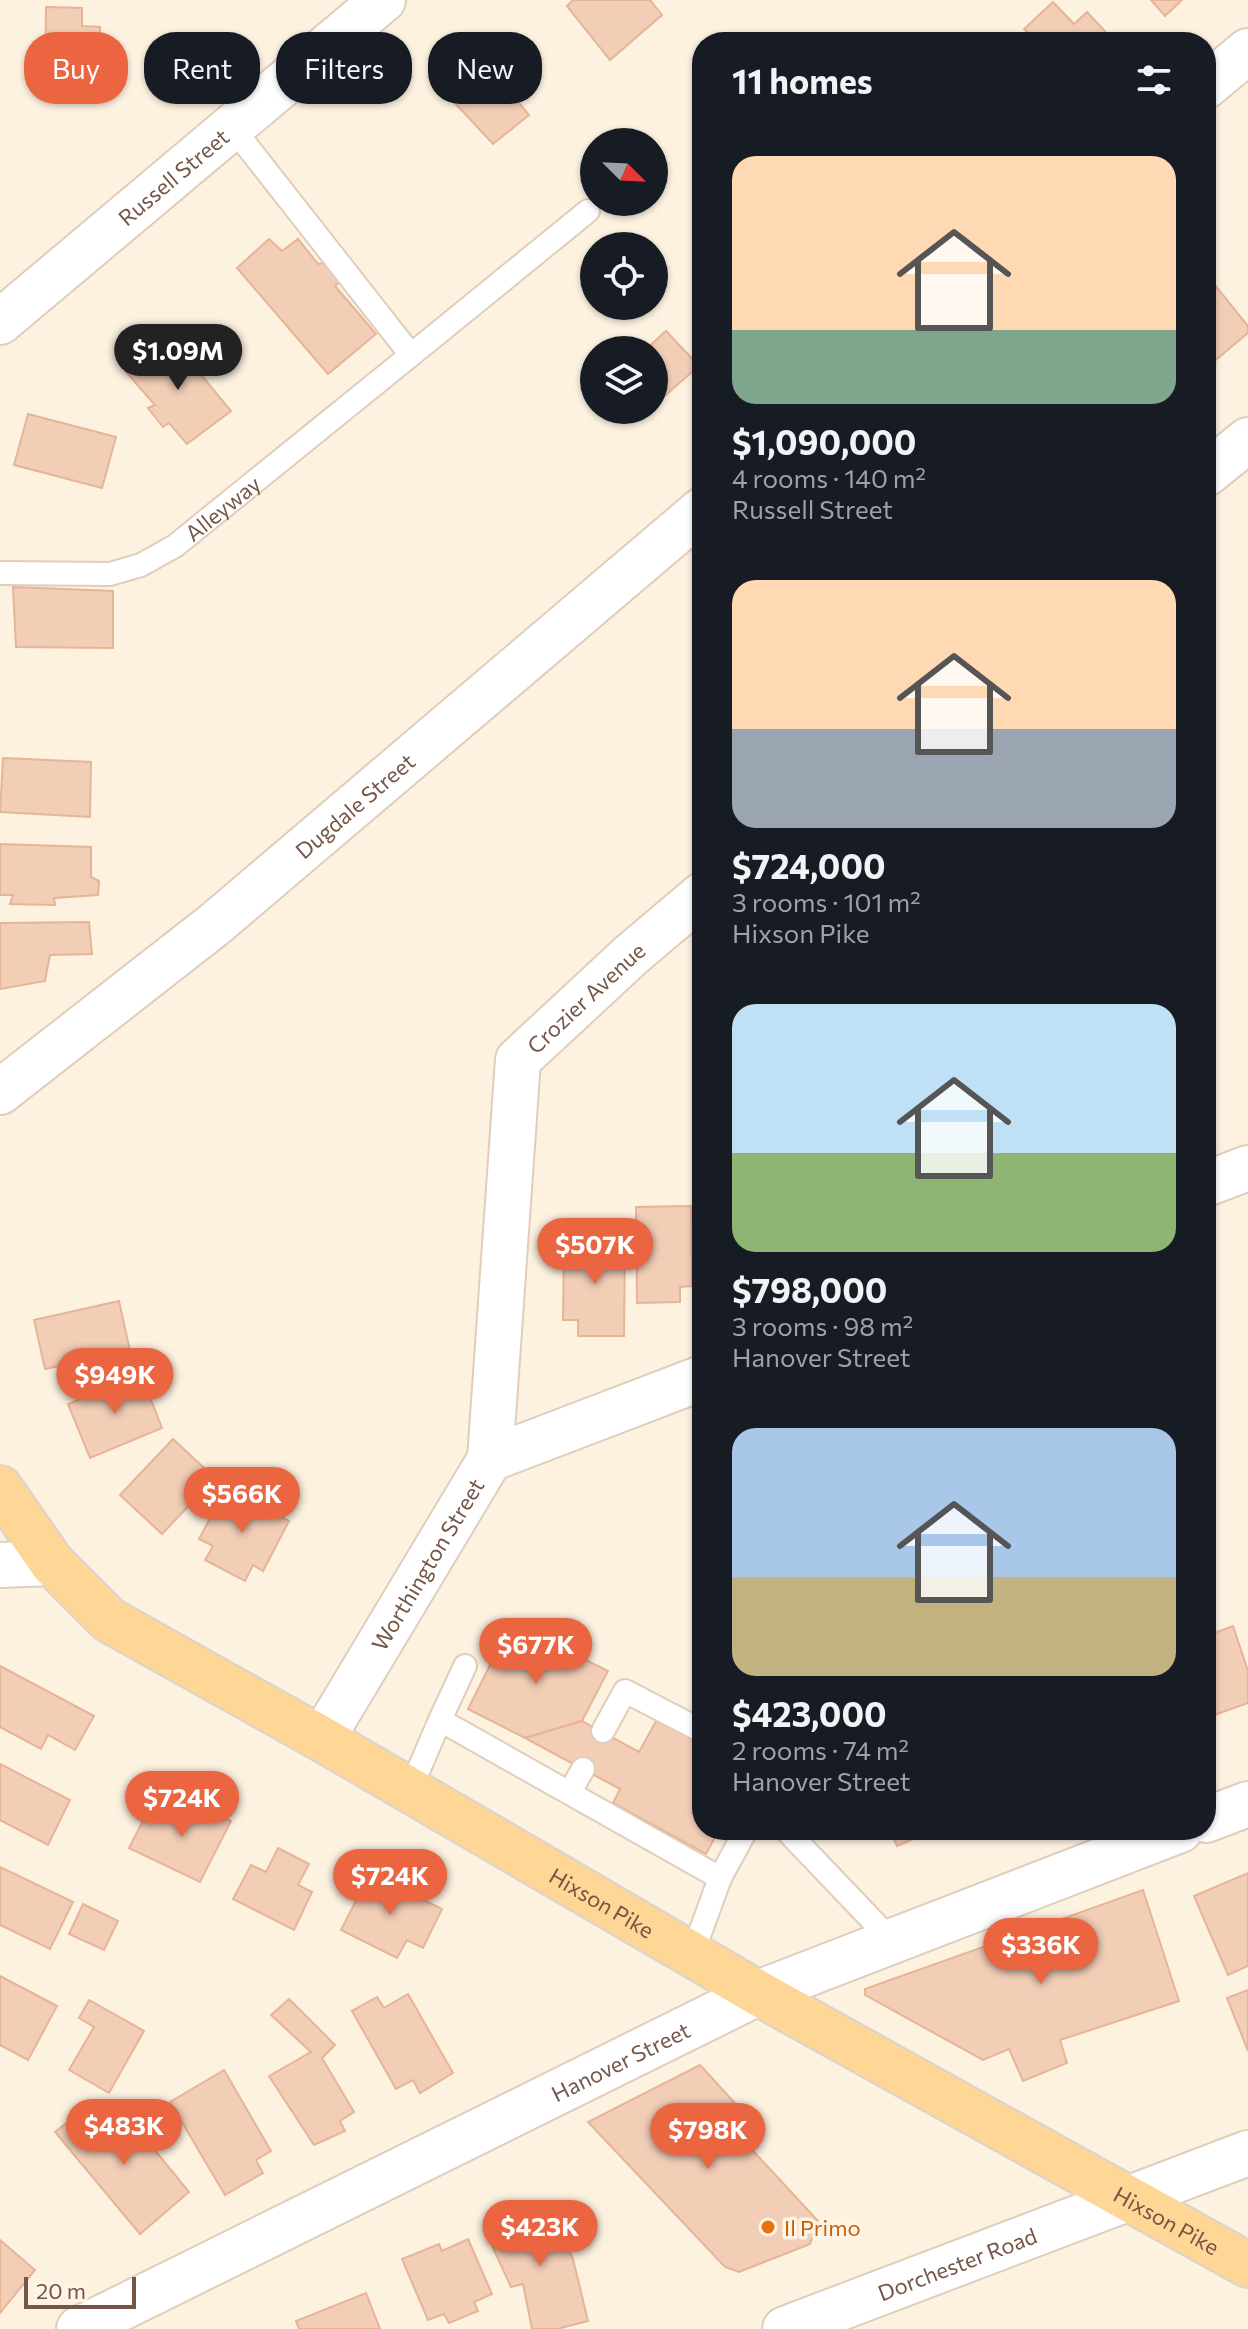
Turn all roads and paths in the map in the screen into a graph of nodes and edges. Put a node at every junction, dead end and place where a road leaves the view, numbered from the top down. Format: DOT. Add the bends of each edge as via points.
graph roads {
  1 [pos="383,0"];
  2 [pos="1248,51"];
  3 [pos="1216,78"];
  4 [pos="232,127"];
  5 [pos="582,216"];
  6 [pos="0,322"];
  7 [pos="411,355"];
  8 [pos="1248,440"];
  9 [pos="1216,466"];
  10 [pos="692,519"];
  11 [pos="0,573"];
  12 [pos="692,903"];
  13 [pos="0,1092"];
  14 [pos="1248,1168"];
  15 [pos="1216,1180"];
  16 [pos="692,1382"];
  17 [pos="490,1459"];
  18 [pos="0,1488"];
  19 [pos="52,1563"];
  20 [pos="0,1565"];
  21 [pos="465,1666"];
  22 [pos="440,1720"];
  23 [pos="692,1729"];
  24 [pos="603,1731"];
  25 [pos="322,1739"];
  26 [pos="583,1769"];
  27 [pos="410,1790"];
  28 [pos="570,1792"];
  29 [pos="1248,1804"];
  30 [pos="1216,1816"];
  31 [pos="741,1840"];
  32 [pos="796,1840"];
  33 [pos="1154,1840"];
  34 [pos="720,1878"];
  35 [pos="892,1941"];
  36 [pos="692,1955"];
  37 [pos="758,1993"];
  38 [pos="1248,2153"];
  39 [pos="1128,2197"];
  40 [pos="1248,2265"];
  41 [pos="79,2329"];
  42 [pos="785,2329"];
  1 -- 4 [label="street, Russell Street"];
  2 -- 3 [label="street"];
  4 -- 6 [label="street, Russell Street"];
  4 -- 7 [label="lane"];
  5 -- 7 [label="lane, Alleyway"];
  7 -- 11 [label="lane, Alleyway" via="175,546 141,565 110,574"];
  8 -- 9 [label="street"];
  10 -- 13 [label="street, Dugdale Street" via="215,924"];
  12 -- 17 [label="street, Crozier Avenue" via="518,1060"];
  14 -- 15 [label="street"];
  16 -- 17 [label="street, Worthington Street"];
  17 -- 25 [label="street, Worthington Street"];
  18 -- 19 [label="main road, Hixson Pike"];
  19 -- 20 [label="street"];
  19 -- 25 [label="main road, Hixson Pike" via="109,1620"];
  21 -- 22 [label="lane"];
  22 -- 27 [label="lane"];
  22 -- 28 [label="lane"];
  23 -- 24 [label="lane" via="625,1691"];
  25 -- 27 [label="main road, Hixson Pike"];
  26 -- 28 [label="lane"];
  27 -- 36 [label="main road, Hixson Pike"];
  28 -- 34 [label="lane" via="654,1832"];
  29 -- 30 [label="street"];
  31 -- 34 [label="lane"];
  32 -- 35 [label="lane"];
  33 -- 35 [label="street, Hanover Street"];
  34 -- 36 [label="lane"];
  35 -- 37 [label="street, Hanover Street"];
  36 -- 37 [label="main road, Hixson Pike"];
  37 -- 39 [label="main road, Hixson Pike"];
  37 -- 41 [label="street, Hanover Street"];
  38 -- 39 [label="street, Dorchester Road"];
  39 -- 40 [label="main road, Hixson Pike"];
  39 -- 42 [label="street, Dorchester Road"];
}
